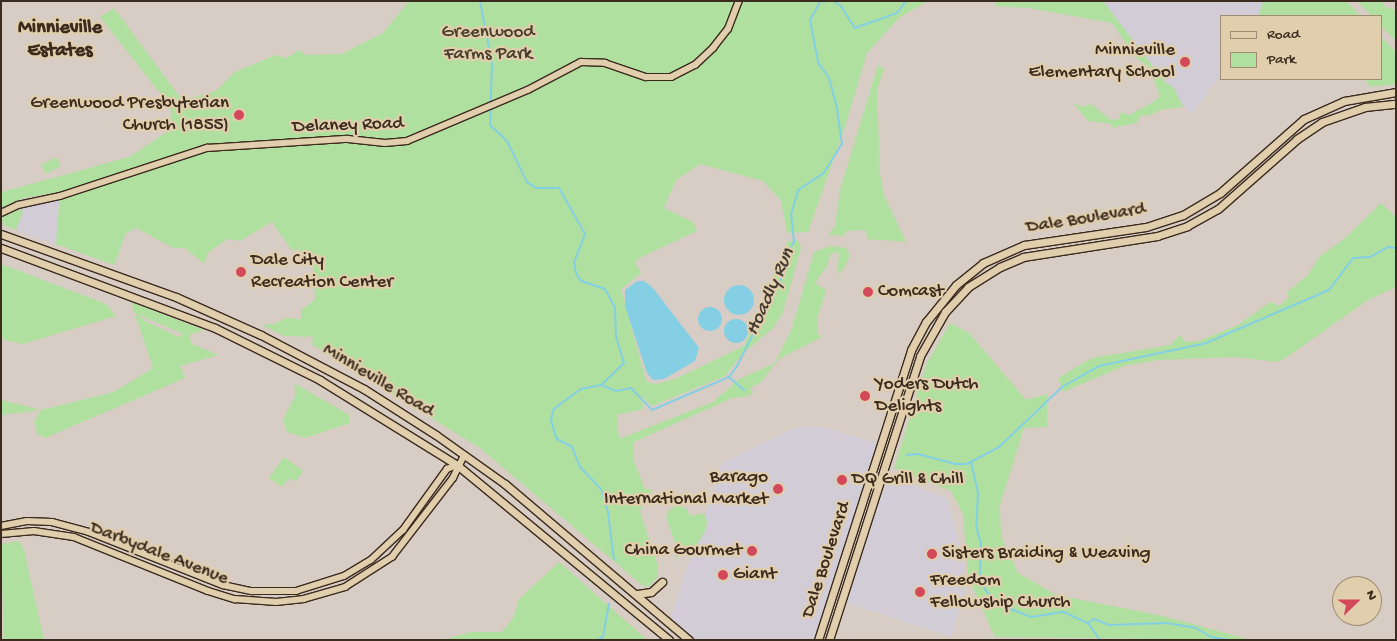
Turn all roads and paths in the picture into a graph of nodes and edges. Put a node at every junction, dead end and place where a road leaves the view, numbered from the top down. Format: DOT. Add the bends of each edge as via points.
graph roads {
  1 [pos="740,1"];
  2 [pos="1396,92"];
  3 [pos="1396,104"];
  4 [pos="1,213"];
  5 [pos="1,234"];
  6 [pos="1,248"];
  7 [pos="464,455"];
  8 [pos="457,465"];
  9 [pos="1,526"];
  10 [pos="1,534"];
  11 [pos="662,582"];
  12 [pos="636,594"];
  13 [pos="669,640"];
  14 [pos="689,640"];
  15 [pos="818,640"];
  16 [pos="828,640"];
  1 -- 4 [label="street, Delaney Road" via="721,38 695,65 680,74 656,79 605,63 581,62 498,103 398,143 348,139 208,148 60,196 18,205"];
  2 -- 15 [label="main road, Dale Boulevard" via="1344,101 1304,119 1220,193 1183,215 1146,226 1024,245 983,263 956,285 931,315 911,350"];
  3 -- 16 [label="main road, Dale Boulevard" via="1365,107 1322,122 1297,139 1218,209 1187,226 1157,236 1023,258 1000,267 968,287 945,312 920,356"];
  5 -- 7 [label="main road, Minnieville Road" via="176,297 255,332 364,389"];
  6 -- 8 [label="main road, Minnieville Road" via="162,306 238,339 320,380"];
  7 -- 8 [label="street, Darbydale Avenue"];
  7 -- 12 [label="main road, Minnieville Road" via="540,512"];
  8 -- 9 [label="street, Darbydale Avenue" via="447,469 403,530 371,560 344,576 296,591 252,591 223,585 68,526 27,521"];
  8 -- 10 [label="street, Darbydale Avenue" via="455,475 411,535 383,564 345,587 290,602 262,602 220,595 61,534 34,531"];
  8 -- 13 [label="main road, Minnieville Road"];
  11 -- 12 [label="main road" via="650,592"];
  12 -- 14 [label="main road, Minnieville Road"];
}
